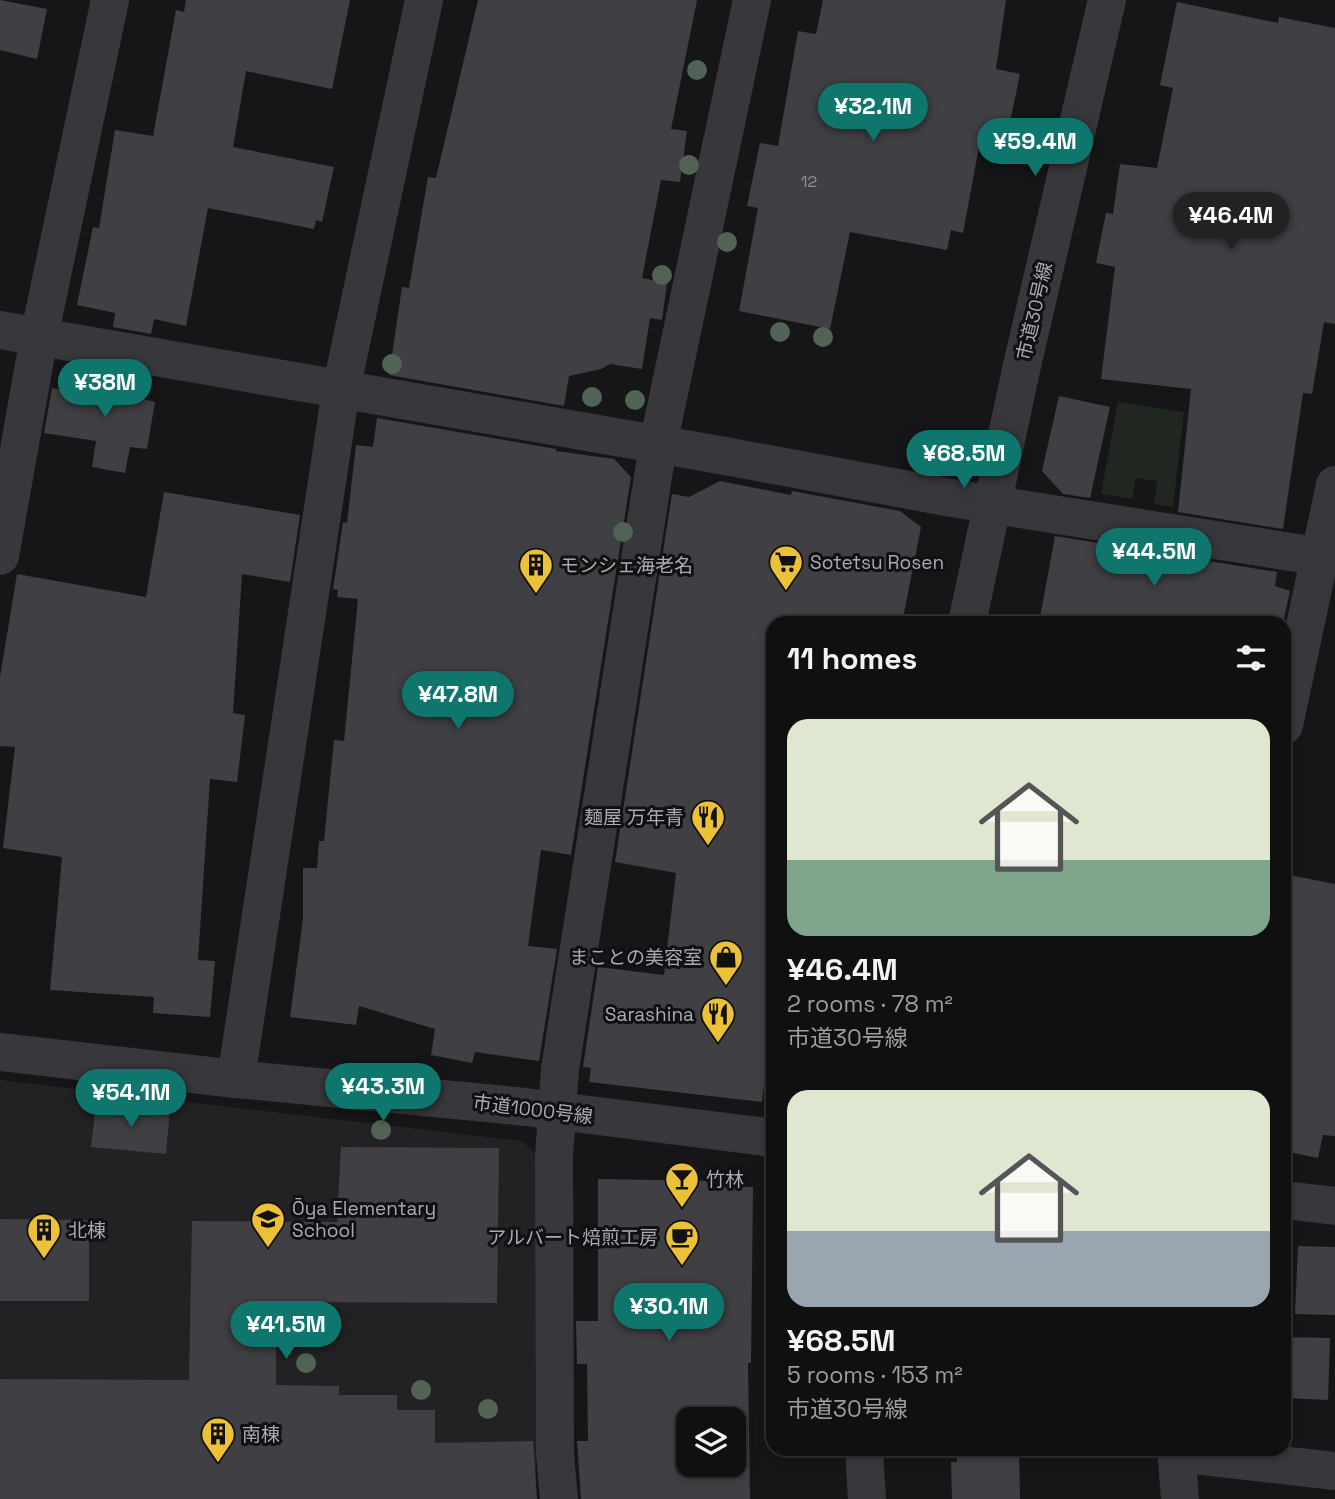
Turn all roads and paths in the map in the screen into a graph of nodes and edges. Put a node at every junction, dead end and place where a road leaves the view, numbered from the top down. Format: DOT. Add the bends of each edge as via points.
graph roads {
  1 [pos="110,0"];
  2 [pos="424,0"];
  3 [pos="752,0"];
  4 [pos="1107,0"];
  5 [pos="0,330"];
  6 [pos="39,337"];
  7 [pos="341,390"];
  8 [pos="658,444"];
  9 [pos="1335,485"];
  10 [pos="992,505"];
  11 [pos="0,556"];
  12 [pos="1327,558"];
  13 [pos="968,616"];
  14 [pos="1291,698"];
  15 [pos="0,1052"];
  16 [pos="236,1079"];
  17 [pos="556,1112"];
  18 [pos="766,1137"];
  19 [pos="1291,1201"];
  20 [pos="1335,1206"];
  21 [pos="864,1456"];
  22 [pos="1176,1456"];
  23 [pos="1216,1456"];
  24 [pos="1335,1471"];
  25 [pos="559,1499"];
  26 [pos="867,1499"];
  27 [pos="1180,1499"];
  1 -- 6 [label="street"];
  2 -- 7 [label="street"];
  3 -- 8 [label="street"];
  4 -- 10 [label="street, 市道30号線"];
  5 -- 6 [label="street"];
  6 -- 7 [label="street"];
  6 -- 11 [label="street"];
  7 -- 8 [label="street"];
  7 -- 16 [label="street"];
  8 -- 10 [label="street"];
  8 -- 17 [label="street"];
  9 -- 12 [label="street"];
  10 -- 12 [label="street"];
  10 -- 13 [label="street, 市道30号線"];
  12 -- 14 [label="street"];
  15 -- 16 [label="street, 市道1000号線"];
  16 -- 17 [label="street, 市道1000号線"];
  17 -- 18 [label="street, 市道1000号線"];
  17 -- 25 [label="street" via="555,1454"];
  19 -- 20 [label="street"];
  21 -- 26 [label="street"];
  22 -- 27 [label="street"];
  23 -- 24 [label="street"];
}
